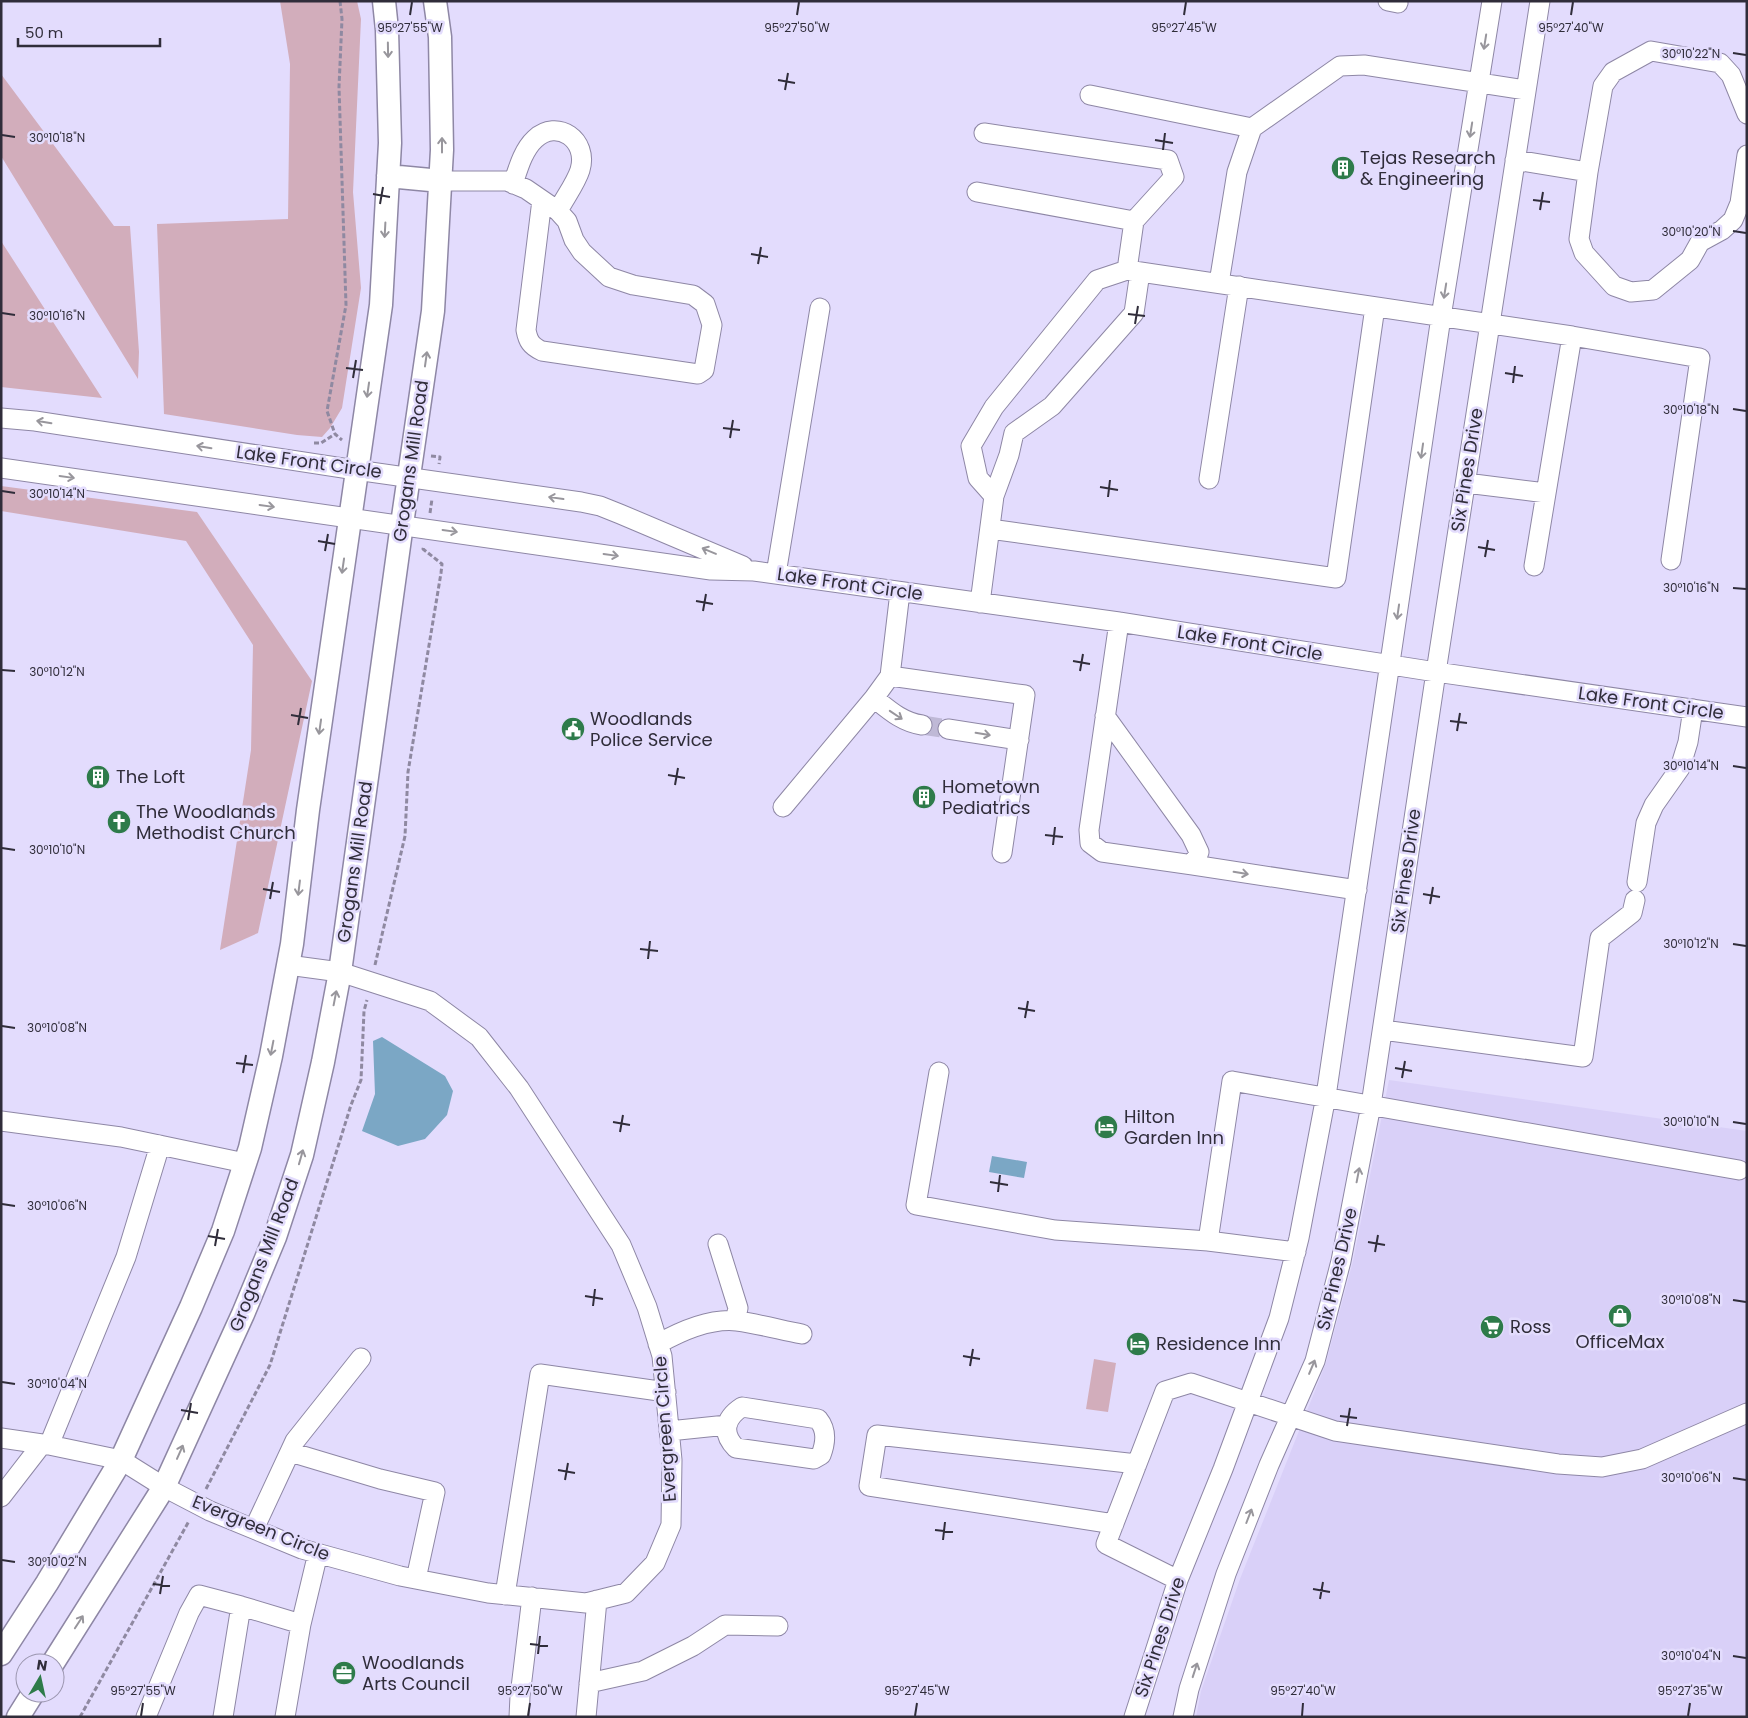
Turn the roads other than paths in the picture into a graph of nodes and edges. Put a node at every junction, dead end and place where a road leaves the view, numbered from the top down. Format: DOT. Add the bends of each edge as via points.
graph roads {
  1 [pos="384,1"];
  2 [pos="435,1"];
  3 [pos="1492,1"];
  4 [pos="1540,1"];
  5 [pos="1479,82"];
  6 [pos="1526,90"];
  7 [pos="1090,95"];
  8 [pos="1747,114"];
  9 [pos="1252,128"];
  10 [pos="984,133"];
  11 [pos="1747,155"];
  12 [pos="1515,160"];
  13 [pos="1588,172"];
  14 [pos="388,176"];
  15 [pos="441,181"];
  16 [pos="513,184"];
  17 [pos="977,192"];
  18 [pos="542,200"];
  19 [pos="558,211"];
  20 [pos="1134,221"];
  21 [pos="1133,271"];
  22 [pos="1219,283"];
  23 [pos="1238,286"];
  24 [pos="1375,307"];
  25 [pos="820,308"];
  26 [pos="1441,317"];
  27 [pos="1489,324"];
  28 [pos="1572,336"];
  29 [pos="1,418"];
  30 [pos="1,468"];
  31 [pos="350,469"];
  32 [pos="409,477"];
  33 [pos="1209,478"];
  34 [pos="1466,483"];
  35 [pos="1546,493"];
  36 [pos="994,496"];
  37 [pos="349,518"];
  38 [pos="990,529"];
  39 [pos="400,535"];
  40 [pos="1670,560"];
  41 [pos="1534,566"];
  42 [pos="754,571"];
  43 [pos="776,574"];
  44 [pos="900,592"];
  45 [pos="980,603"];
  46 [pos="1119,622"];
  47 [pos="1391,664"];
  48 [pos="1436,672"];
  49 [pos="890,676"];
  50 [pos="874,698"];
  51 [pos="1693,709"];
  52 [pos="1105,716"];
  53 [pos="1747,717"];
  54 [pos="922,725"];
  55 [pos="948,729"];
  56 [pos="1019,740"];
  57 [pos="784,807"];
  58 [pos="1002,852"];
  59 [pos="1193,865"];
  60 [pos="1357,890"];
  61 [pos="288,965"];
  62 [pos="340,972"];
  63 [pos="1383,1030"];
  64 [pos="939,1072"];
  65 [pos="1326,1096"];
  66 [pos="1372,1105"];
  67 [pos="1,1121"];
  68 [pos="160,1145"];
  69 [pos="245,1163"];
  70 [pos="1739,1170"];
  71 [pos="1208,1241"];
  72 [pos="718,1244"];
  73 [pos="1296,1252"];
  74 [pos="735,1321"];
  75 [pos="802,1334"];
  76 [pos="658,1344"];
  77 [pos="361,1358"];
  78 [pos="666,1392"];
  79 [pos="1248,1403"];
  80 [pos="1747,1413"];
  81 [pos="1290,1416"];
  82 [pos="727,1425"];
  83 [pos="669,1431"];
  84 [pos="1,1438"];
  85 [pos="46,1444"];
  86 [pos="290,1452"];
  87 [pos="121,1460"];
  88 [pos="1137,1464"];
  89 [pos="164,1487"];
  90 [pos="1,1497"];
  91 [pos="1114,1524"];
  92 [pos="254,1529"];
  93 [pos="318,1554"];
  94 [pos="416,1579"];
  95 [pos="1178,1580"];
  96 [pos="505,1595"];
  97 [pos="532,1597"];
  98 [pos="597,1600"];
  99 [pos="241,1606"];
  100 [pos="300,1624"];
  101 [pos="778,1626"];
  102 [pos="59,1653"];
  103 [pos="1,1654"];
  104 [pos="589,1683"];
  105 [pos="27,1703"];
  106 [pos="18,1717"];
  107 [pos="146,1717"];
  108 [pos="223,1717"];
  109 [pos="285,1717"];
  110 [pos="520,1717"];
  111 [pos="586,1717"];
  112 [pos="1134,1717"];
  113 [pos="1183,1717"];
  1 -- 14 [label="main road, one-way" via="390,143"];
  15 -- 2 [label="main road, Grogans Mill Road, one-way" via="440,37"];
  3 -- 5 [label="street, Six Pines Drive, one-way"];
  4 -- 6 [label="street, Six Pines Drive"];
  5 -- 6 [label="street"];
  5 -- 9 [label="street" via="1364,65 1340,66"];
  5 -- 26 [label="street, Six Pines Drive, one-way"];
  6 -- 12 [label="street, Six Pines Drive"];
  7 -- 9 [label="street"];
  8 -- 13 [label="street" via="1731,75 1720,63 1651,51 1613,72 1603,86"];
  9 -- 22 [label="street" via="1236,172"];
  10 -- 20 [label="street" via="1168,160 1174,177"];
  11 -- 13 [label="street" via="1740,203 1732,220 1722,230 1700,242 1690,260 1653,290 1630,292 1614,286 1584,253 1579,239"];
  12 -- 13 [label="street"];
  12 -- 27 [label="street, Six Pines Drive"];
  14 -- 15 [label="main road"];
  14 -- 31 [label="main road, one-way" via="381,305"];
  15 -- 16 [label="street" via="507,181"];
  32 -- 15 [label="main road, Grogans Mill Road, one-way" via="433,311"];
  16 -- 18 [label="street"];
  16 -- 19 [label="street" via="526,149 536,138 548,132 562,132 574,138 582,151 580,170"];
  17 -- 20 [label="street"];
  18 -- 19 [label="street"];
  18 -- 19 [label="street" via="526,330 528,341 534,348 698,374 704,370 712,325 705,304 693,295 633,285 609,277 582,252"];
  20 -- 21 [label="street"];
  21 -- 22 [label="street"];
  21 -- 36 [label="street" via="1134,313 1052,406 1014,433"];
  21 -- 36 [label="street" via="1097,280 994,407 971,446 978,478"];
  22 -- 23 [label="street"];
  23 -- 24 [label="street"];
  23 -- 33 [label="street"];
  24 -- 26 [label="street"];
  24 -- 38 [label="street" via="1336,578"];
  25 -- 43 [label="street"];
  26 -- 27 [label="street"];
  26 -- 47 [label="street, Six Pines Drive, one-way"];
  27 -- 28 [label="street"];
  27 -- 34 [label="street, Six Pines Drive"];
  28 -- 35 [label="street"];
  28 -- 40 [label="street" via="1700,358"];
  31 -- 29 [label="street, Lake Front Circle, one-way"];
  30 -- 37 [label="street, Lake Front Circle, one-way"];
  31 -- 32 [label="street, Lake Front Circle"];
  31 -- 37 [label="main road"];
  32 -- 39 [label="main road, Grogans Mill Road"];
  42 -- 32 [label="street, Lake Front Circle, one-way" via="600,506"];
  34 -- 35 [label="street"];
  34 -- 48 [label="street, Six Pines Drive"];
  35 -- 41 [label="street"];
  36 -- 38 [label="street"];
  37 -- 39 [label="street, Lake Front Circle"];
  37 -- 61 [label="main road, one-way"];
  38 -- 45 [label="street"];
  39 -- 42 [label="street, Lake Front Circle, one-way" via="711,570"];
  39 -- 62 [label="main road, Grogans Mill Road"];
  42 -- 43 [label="street, Lake Front Circle"];
  43 -- 44 [label="street, Lake Front Circle"];
  44 -- 45 [label="street, Lake Front Circle"];
  44 -- 49 [label="street"];
  45 -- 46 [label="street, Lake Front Circle"];
  46 -- 47 [label="street, Lake Front Circle"];
  46 -- 52 [label="street"];
  47 -- 48 [label="street, Lake Front Circle"];
  47 -- 60 [label="street, Six Pines Drive"];
  48 -- 51 [label="street, Lake Front Circle"];
  48 -- 63 [label="street, Six Pines Drive"];
  49 -- 50 [label="street"];
  49 -- 56 [label="street" via="1025,695"];
  50 -- 54 [label="street, one-way" via="900,718"];
  50 -- 57 [label="street"];
  51 -- 53 [label="street, Lake Front Circle"];
  51 -- 63 [label="street" via="1680,768 1654,805 1646,823 1632,913 1600,938 1583,1057"];
  52 -- 59 [label="street" via="1191,835 1199,852"];
  52 -- 59 [label="street" via="1089,830 1090,843 1102,852"];
  55 -- 56 [label="street, one-way"];
  56 -- 58 [label="street"];
  59 -- 60 [label="street, one-way"];
  60 -- 65 [label="street, Six Pines Drive"];
  61 -- 62 [label="street, Evergreen Circle"];
  61 -- 69 [label="main road, one-way" via="271,1056"];
  62 -- 76 [label="street, Evergreen Circle" via="430,1001 479,1037 519,1088 621,1246 647,1307"];
  89 -- 62 [label="main road, Grogans Mill Road, one-way" via="275,1237 302,1155"];
  63 -- 66 [label="street, Six Pines Drive"];
  64 -- 71 [label="street" via="916,1205 1055,1230"];
  65 -- 66 [label="street"];
  65 -- 71 [label="street" via="1232,1081"];
  65 -- 73 [label="street, Six Pines Drive"];
  66 -- 70 [label="street"];
  81 -- 66 [label="street, Six Pines Drive, one-way" via="1315,1361 1339,1270"];
  67 -- 68 [label="street"];
  68 -- 69 [label="street"];
  68 -- 85 [label="street" via="126,1257"];
  69 -- 87 [label="main road" via="191,1307"];
  71 -- 73 [label="street"];
  72 -- 74 [label="street" via="738,1308"];
  73 -- 79 [label="street, Six Pines Drive" via="1279,1318"];
  74 -- 75 [label="street"];
  74 -- 76 [label="street" via="680,1331"];
  76 -- 78 [label="street, Evergreen Circle"];
  77 -- 86 [label="street" via="295,1441"];
  78 -- 83 [label="street, Evergreen Circle"];
  78 -- 96 [label="street" via="540,1374"];
  79 -- 81 [label="street"];
  79 -- 88 [label="street" via="1191,1382 1165,1392"];
  79 -- 95 [label="street, Six Pines Drive"];
  80 -- 81 [label="street" via="1642,1459 1602,1467 1558,1464 1335,1431"];
  113 -- 81 [label="street, Six Pines Drive, one-way" via="1226,1574"];
  82 -- 82 [label="street" via="727,1435 736,1448 814,1459 821,1455 823,1449 824,1426 818,1419 742,1407 732,1413"];
  82 -- 83 [label="street"];
  83 -- 98 [label="street, Evergreen Circle" via="671,1525 655,1563 626,1593"];
  84 -- 85 [label="street"];
  85 -- 87 [label="street"];
  85 -- 90 [label="street"];
  86 -- 92 [label="street"];
  86 -- 94 [label="street" via="434,1492"];
  87 -- 89 [label="street, Evergreen Circle"];
  87 -- 103 [label="main road"];
  88 -- 91 [label="street"];
  88 -- 91 [label="street" via="877,1435 869,1486"];
  89 -- 92 [label="street, Evergreen Circle"];
  102 -- 89 [label="main road, Grogans Mill Road, one-way"];
  91 -- 95 [label="street" via="1106,1544"];
  92 -- 93 [label="street, Evergreen Circle"];
  93 -- 94 [label="street, Evergreen Circle"];
  93 -- 100 [label="street"];
  94 -- 96 [label="street, Evergreen Circle"];
  95 -- 112 [label="street, Six Pines Drive"];
  96 -- 97 [label="street, Evergreen Circle"];
  97 -- 98 [label="street, Evergreen Circle" via="586,1603"];
  97 -- 110 [label="street"];
  98 -- 104 [label="street"];
  99 -- 100 [label="street"];
  99 -- 107 [label="street" via="199,1595"];
  99 -- 108 [label="street"];
  100 -- 109 [label="street"];
  101 -- 104 [label="street" via="724,1625 693,1646 643,1671"];
  104 -- 111 [label="street"];
  105 -- 106 [label="main road"];
}
